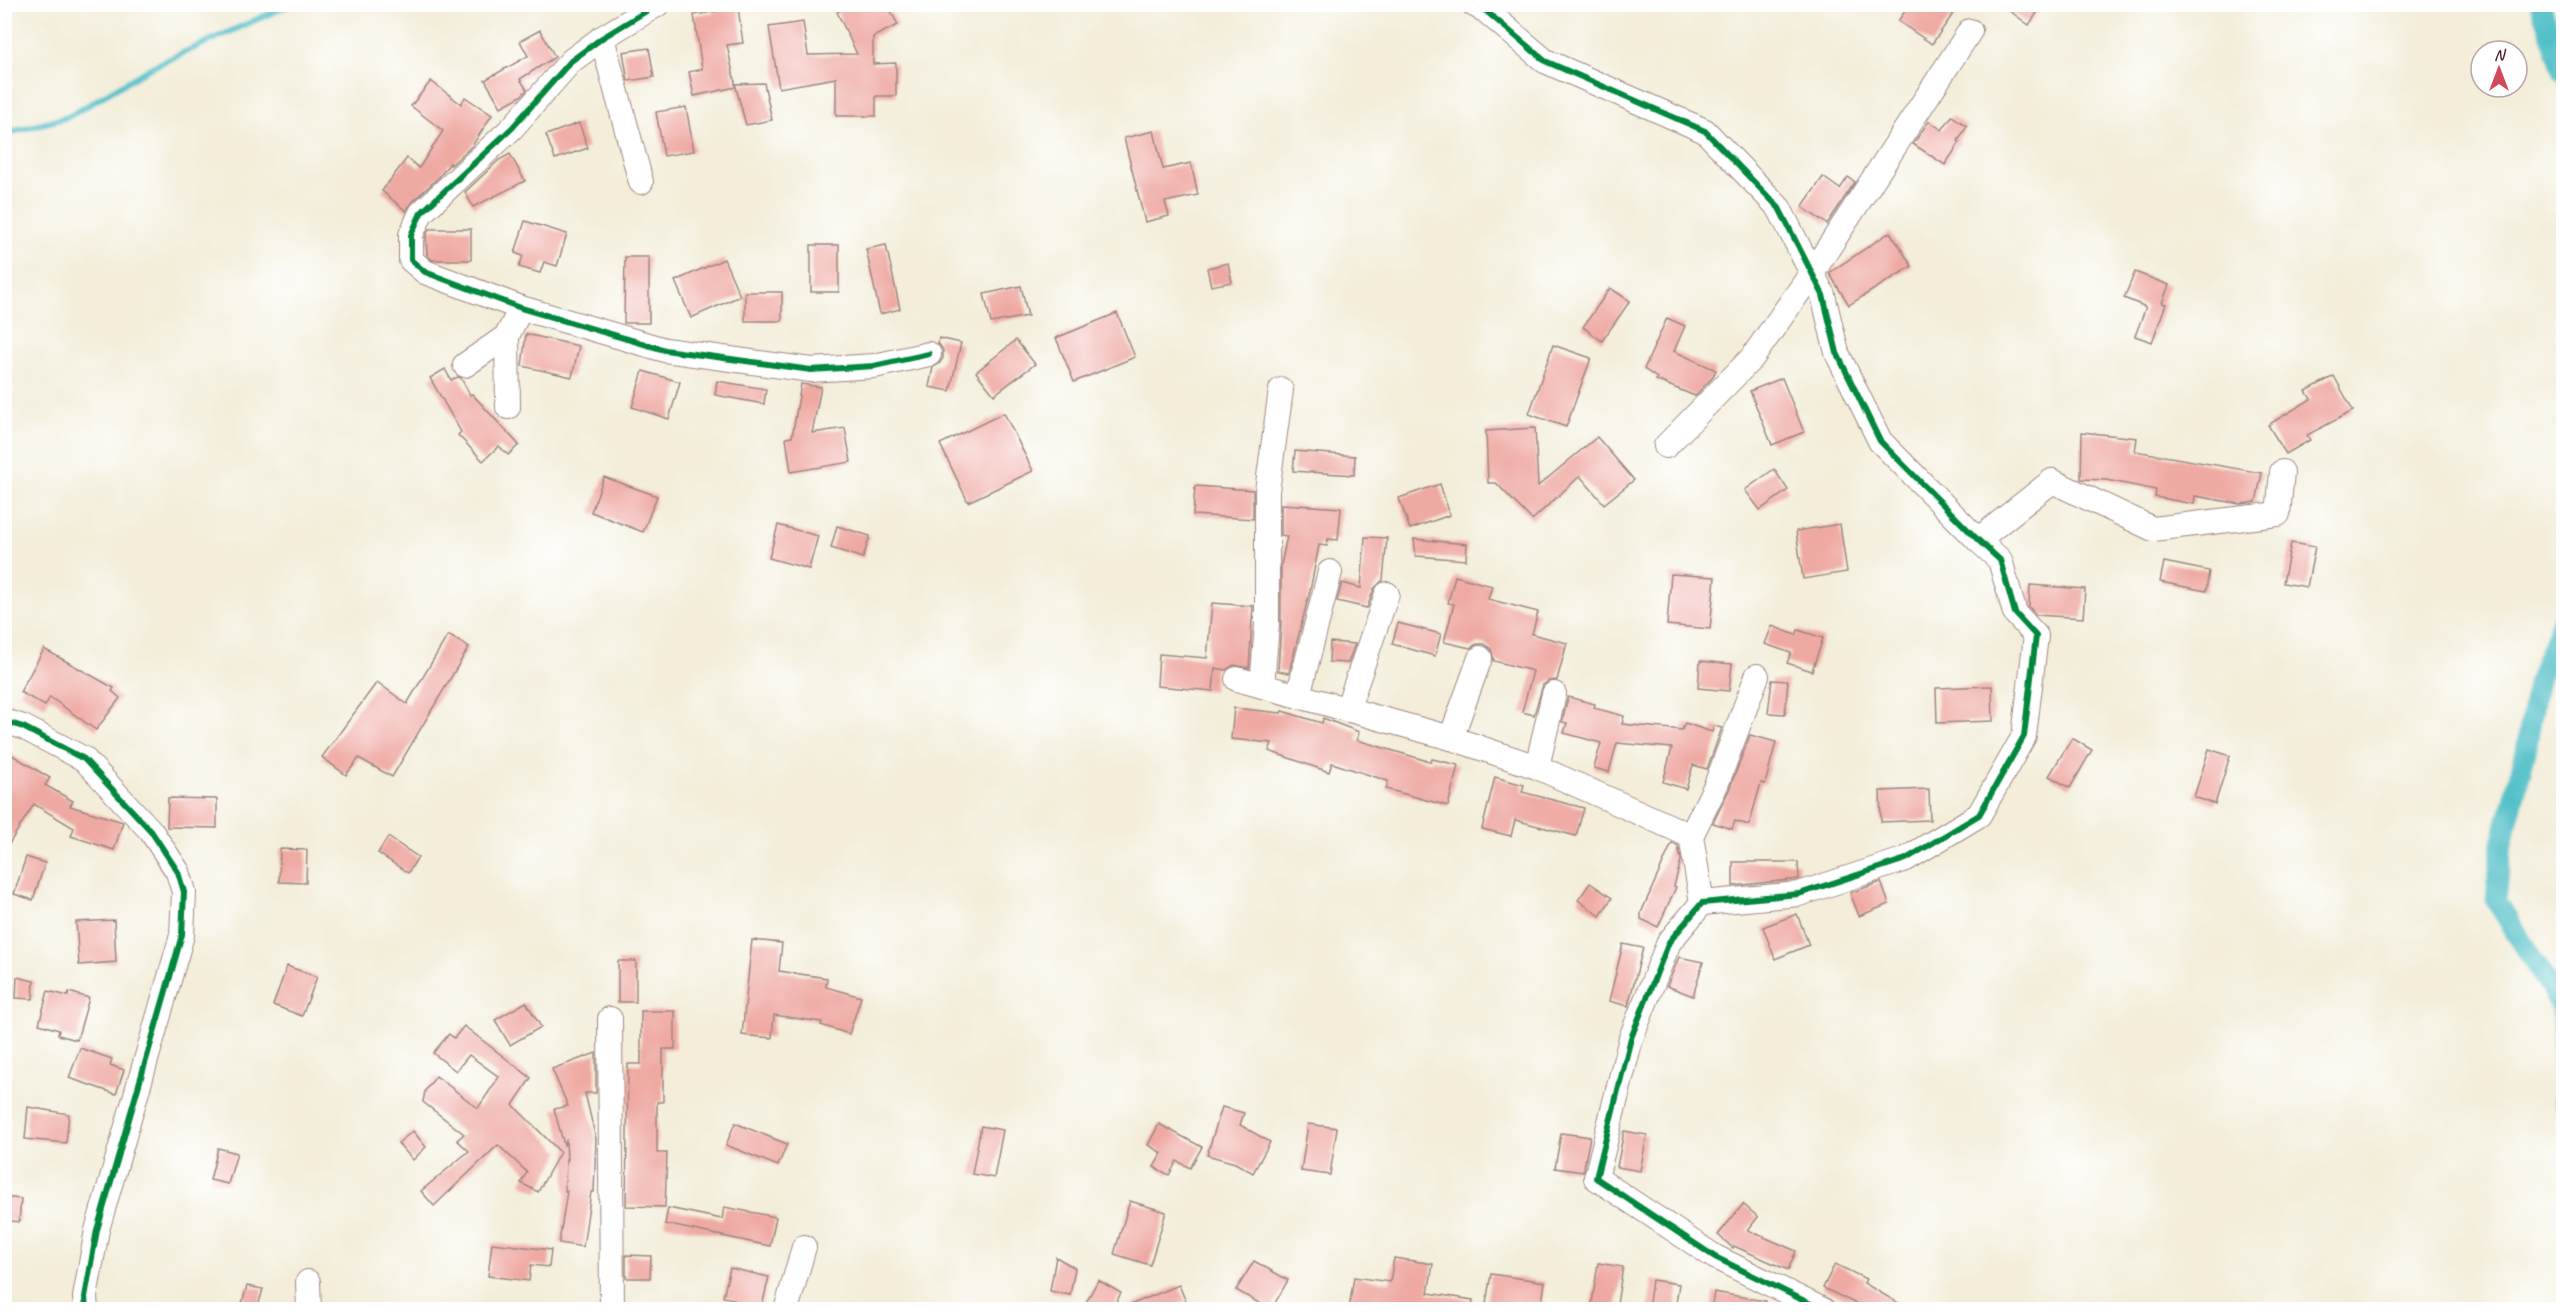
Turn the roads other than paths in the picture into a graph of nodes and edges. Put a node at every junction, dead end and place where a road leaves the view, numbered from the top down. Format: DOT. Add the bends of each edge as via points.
graph roads {
  1 [pos="657,4"];
  2 [pos="1473,4"];
  3 [pos="1970,31"];
  4 [pos="602,38"];
  5 [pos="641,182"];
  6 [pos="1812,273"];
  7 [pos="520,308"];
  8 [pos="507,336"];
  9 [pos="929,354"];
  10 [pos="465,365"];
  11 [pos="1281,390"];
  12 [pos="508,407"];
  13 [pos="1666,446"];
  14 [pos="2282,472"];
  15 [pos="1977,540"];
  16 [pos="1330,572"];
  17 [pos="1387,594"];
  18 [pos="1480,658"];
  19 [pos="1757,676"];
  20 [pos="1237,679"];
  21 [pos="1262,686"];
  22 [pos="1554,694"];
  23 [pos="1298,696"];
  24 [pos="1347,710"];
  25 [pos="4,721"];
  26 [pos="1451,738"];
  27 [pos="1537,767"];
  28 [pos="1692,836"];
  29 [pos="1702,903"];
  30 [pos="610,1019"];
  31 [pos="804,1247"];
  32 [pos="308,1282"];
  33 [pos="86,1310"];
  34 [pos="309,1310"];
  35 [pos="612,1310"];
  36 [pos="786,1310"];
  37 [pos="1823,1310"];
  1 -- 4 [label="street"];
  2 -- 6 [label="street" via="1545,61 1705,131 1779,207"];
  3 -- 6 [label="street"];
  4 -- 5 [label="street"];
  4 -- 7 [label="street" via="571,61 512,128 421,213 411,235 411,260 425,272"];
  6 -- 13 [label="street" via="1752,358"];
  6 -- 15 [label="street" via="1823,295 1837,353 1880,441"];
  7 -- 8 [label="street"];
  7 -- 9 [label="street" via="665,350 811,370 874,366"];
  8 -- 10 [label="street"];
  8 -- 12 [label="street"];
  11 -- 21 [label="street" via="1267,491 1267,624"];
  14 -- 15 [label="street" via="2278,514 2153,529 2052,481"];
  15 -- 29 [label="street" via="2000,560 2015,613 2036,636 2024,736 1980,815 1906,859 1799,894"];
  16 -- 23 [label="street"];
  17 -- 24 [label="street"];
  18 -- 26 [label="street"];
  19 -- 28 [label="street" via="1716,785"];
  20 -- 21 [label="street"];
  21 -- 23 [label="street"];
  22 -- 27 [label="street"];
  23 -- 24 [label="street"];
  24 -- 26 [label="street"];
  25 -- 33 [label="street" via="84,759 151,831 178,872 184,892 182,935 97,1230"];
  26 -- 27 [label="street"];
  27 -- 28 [label="street"];
  28 -- 29 [label="street"];
  29 -- 37 [label="street" via="1669,942 1631,1038 1596,1178 1715,1257"];
  30 -- 35 [label="street"];
  31 -- 36 [label="street"];
  32 -- 34 [label="street"];
}
